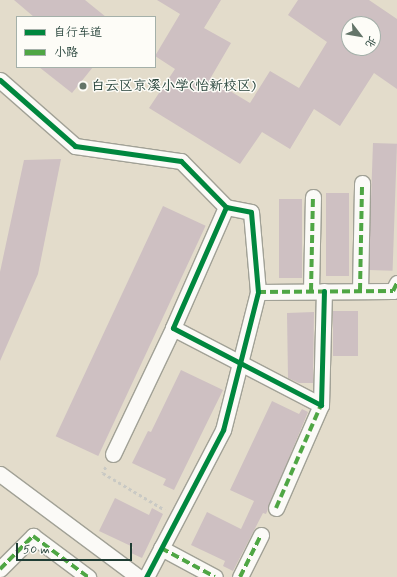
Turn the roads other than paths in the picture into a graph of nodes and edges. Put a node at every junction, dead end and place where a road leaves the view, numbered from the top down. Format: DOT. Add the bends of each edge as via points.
graph roads {
  1 [pos="0,80"];
  2 [pos="362,183"];
  3 [pos="314,197"];
  4 [pos="226,207"];
  5 [pos="397,283"];
  6 [pos="318,291"];
  7 [pos="360,291"];
  8 [pos="258,292"];
  9 [pos="173,328"];
  10 [pos="240,360"];
  11 [pos="321,405"];
  12 [pos="113,454"];
  13 [pos="0,474"];
  14 [pos="276,508"];
  15 [pos="261,535"];
  16 [pos="161,548"];
  17 [pos="0,570"];
  18 [pos="88,577"];
  19 [pos="138,577"];
  20 [pos="146,577"];
  21 [pos="215,577"];
  22 [pos="240,577"];
  1 -- 4 [label="street" via="75,146 181,161"];
  2 -- 7 [label="street"];
  3 -- 6 [label="street"];
  4 -- 8 [label="street" via="251,212"];
  4 -- 9 [label="street"];
  5 -- 7 [label="street" via="393,291"];
  6 -- 7 [label="street"];
  6 -- 8 [label="street"];
  6 -- 11 [label="street"];
  8 -- 10 [label="street"];
  9 -- 10 [label="street"];
  9 -- 12 [label="street"];
  10 -- 11 [label="street"];
  10 -- 16 [label="street" via="223,430"];
  11 -- 14 [label="street"];
  13 -- 19 [label="street"];
  15 -- 22 [label="street"];
  16 -- 20 [label="street"];
  16 -- 21 [label="street"];
  17 -- 18 [label="street" via="33,536"];
}
